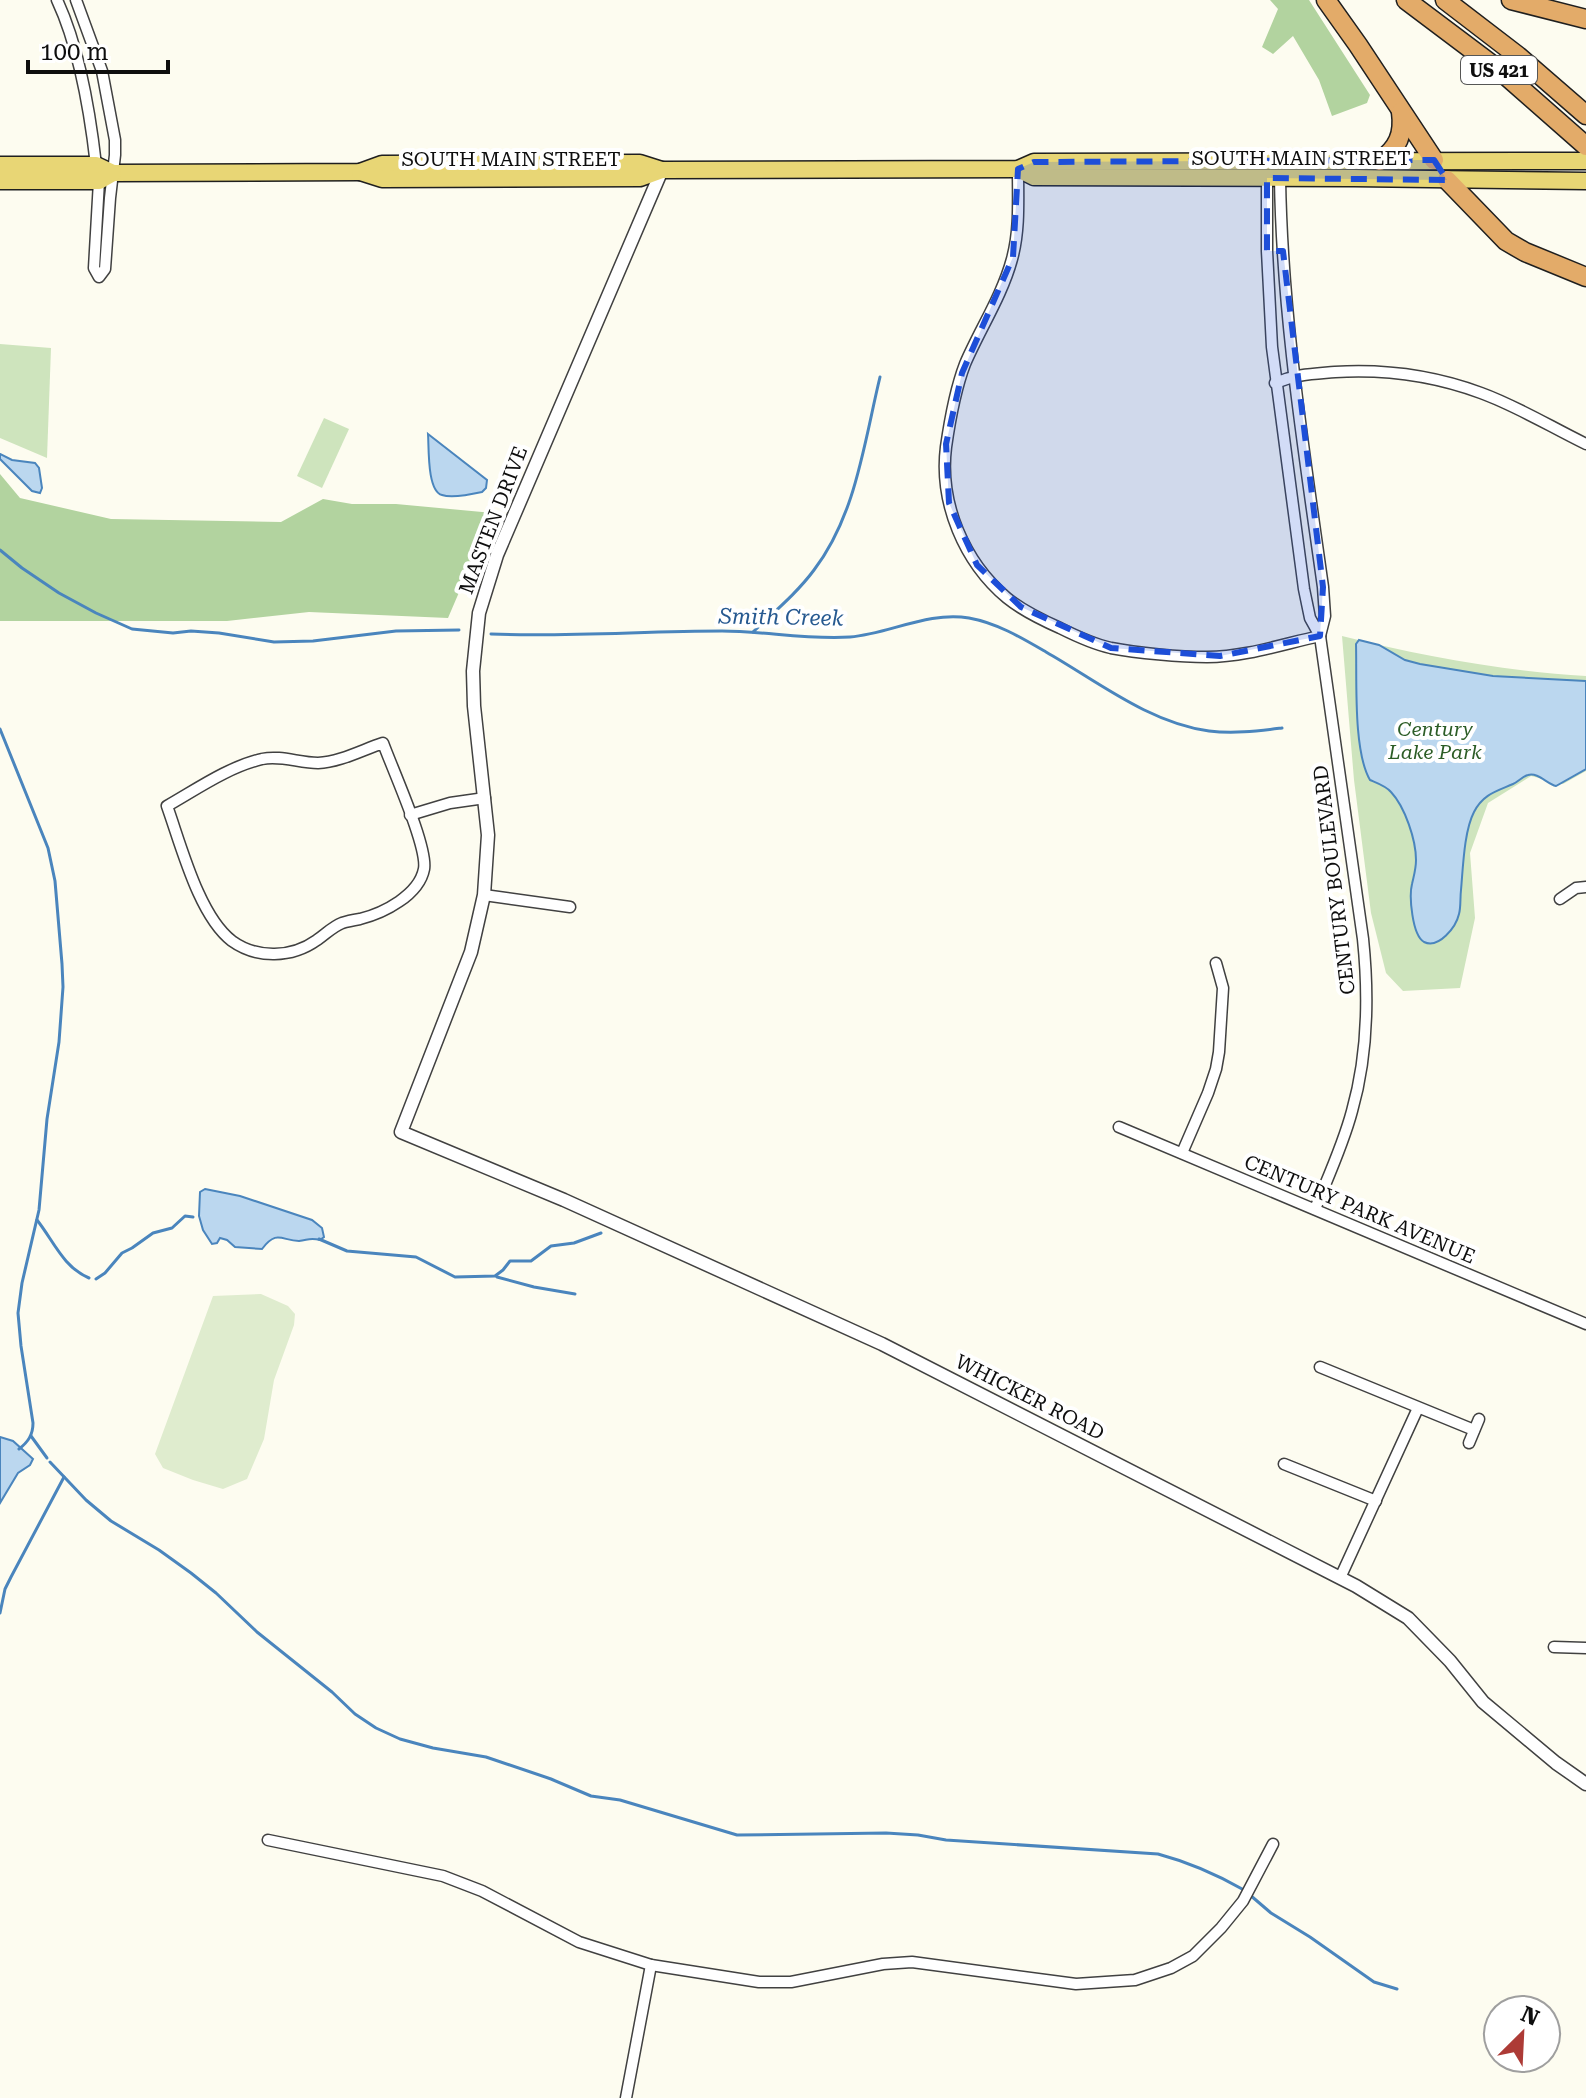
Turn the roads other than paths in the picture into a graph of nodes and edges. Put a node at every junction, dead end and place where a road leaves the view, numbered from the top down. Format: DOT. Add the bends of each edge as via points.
graph roads {
  1 [pos="57,0"];
  2 [pos="76,0"];
  3 [pos="1326,0"];
  4 [pos="1406,0"];
  5 [pos="1445,0"];
  6 [pos="1511,0"];
  7 [pos="1586,19"];
  8 [pos="1400,109"];
  9 [pos="1586,115"];
  10 [pos="1586,146"];
  11 [pos="1434,160"];
  12 [pos="1380,161"];
  13 [pos="1586,161"];
  14 [pos="0,165"];
  15 [pos="1018,169"];
  16 [pos="662,170"];
  17 [pos="103,173"];
  18 [pos="1273,178"];
  19 [pos="1447,180"];
  20 [pos="0,181"];
  21 [pos="1583,181"];
  22 [pos="1267,251"];
  23 [pos="1283,251"];
  24 [pos="1586,277"];
  25 [pos="1294,375"];
  26 [pos="1275,383"];
  27 [pos="1586,444"];
  28 [pos="1317,546"];
  29 [pos="1298,547"];
  30 [pos="1320,636"];
  31 [pos="485,798"];
  32 [pos="410,815"];
  33 [pos="1586,887"];
  34 [pos="484,895"];
  35 [pos="1560,899"];
  36 [pos="570,907"];
  37 [pos="1216,963"];
  38 [pos="1119,1127"];
  39 [pos="401,1132"];
  40 [pos="1182,1153"];
  41 [pos="1315,1209"];
  42 [pos="1586,1324"];
  43 [pos="1320,1367"];
  44 [pos="1418,1408"];
  45 [pos="1479,1419"];
  46 [pos="1474,1430"];
  47 [pos="1469,1443"];
  48 [pos="1284,1464"];
  49 [pos="1376,1501"];
  50 [pos="1340,1578"];
  51 [pos="1554,1647"];
  52 [pos="1586,1648"];
  53 [pos="1586,1784"];
  54 [pos="268,1840"];
  55 [pos="1273,1844"];
  56 [pos="651,1965"];
  57 [pos="626,2098"];
  1 -- 17 [label="street"];
  2 -- 17 [label="street" via="97,55 116,150"];
  3 -- 8 [label="highway"];
  4 -- 10 [label="highway, US 421" via="1503,73"];
  5 -- 9 [label="highway, US 421"];
  6 -- 7 [label="highway"];
  8 -- 11 [label="highway"];
  8 -- 12 [label="highway" via="1401,136"];
  11 -- 12 [label="main road, SOUTH MAIN STREET"];
  11 -- 13 [label="main road, SOUTH MAIN STREET"];
  11 -- 19 [label="main road"];
  12 -- 15 [label="main road, SOUTH MAIN STREET" via="1034,162"];
  14 -- 17 [label="main road, SOUTH MAIN STREET"];
  15 -- 16 [label="main road, SOUTH MAIN STREET"];
  15 -- 18 [label="main road, SOUTH MAIN STREET" via="1034,177"];
  15 -- 30 [label="street" via="1013,257 962,373 946,444 949,503 977,565 1021,607 1111,648 1220,656"];
  16 -- 17 [label="main road, SOUTH MAIN STREET" via="640,163 516,163 382,164 360,172"];
  16 -- 31 [label="street, MASTEN DRIVE" via="484,593 473,688"];
  17 -- 17 [label="street" via="94,268 99,277 105,269"];
  17 -- 20 [label="main road, SOUTH MAIN STREET"];
  18 -- 19 [label="main road, SOUTH MAIN STREET"];
  18 -- 22 [label="street, CENTURY BOULEVARD"];
  18 -- 23 [label="street, CENTURY BOULEVARD"];
  19 -- 21 [label="main road, SOUTH MAIN STREET"];
  19 -- 24 [label="highway" via="1506,241"];
  22 -- 23 [label="street"];
  22 -- 26 [label="street, CENTURY BOULEVARD"];
  23 -- 25 [label="street, CENTURY BOULEVARD"];
  25 -- 26 [label="street"];
  25 -- 27 [label="street" via="1393,373 1456,385 1501,401"];
  25 -- 28 [label="street, CENTURY BOULEVARD"];
  26 -- 29 [label="street, CENTURY BOULEVARD"];
  28 -- 29 [label="street"];
  28 -- 30 [label="street, CENTURY BOULEVARD" via="1325,616"];
  29 -- 30 [label="street, CENTURY BOULEVARD" via="1310,618"];
  30 -- 41 [label="street, CENTURY BOULEVARD" via="1363,939 1367,1015 1352,1111"];
  31 -- 32 [label="street"];
  31 -- 34 [label="street, MASTEN DRIVE"];
  32 -- 32 [label="street" via="425,863 414,890 376,913 331,929 306,947 268,954 234,942 215,923 198,893 167,806 261,759 321,763 383,743"];
  33 -- 35 [label="street"];
  34 -- 36 [label="street"];
  34 -- 39 [label="street, MASTEN DRIVE" via="471,952"];
  37 -- 40 [label="street" via="1223,988 1216,1069"];
  38 -- 40 [label="street, CENTURY PARK AVENUE"];
  39 -- 50 [label="street, WHICKER ROAD" via="882,1344"];
  40 -- 41 [label="street, CENTURY PARK AVENUE"];
  41 -- 42 [label="street, CENTURY PARK AVENUE"];
  43 -- 44 [label="street"];
  44 -- 46 [label="street"];
  44 -- 49 [label="street"];
  45 -- 46 [label="street"];
  46 -- 47 [label="street"];
  48 -- 49 [label="street"];
  49 -- 50 [label="street"];
  50 -- 53 [label="street, WHICKER ROAD" via="1408,1618 1483,1702"];
  51 -- 52 [label="street"];
  54 -- 56 [label="street" via="443,1876 579,1942"];
  55 -- 56 [label="street" via="1243,1901 1193,1956 1135,1980 1076,1984 912,1962 791,1982 759,1982"];
  56 -- 57 [label="street"];
}
